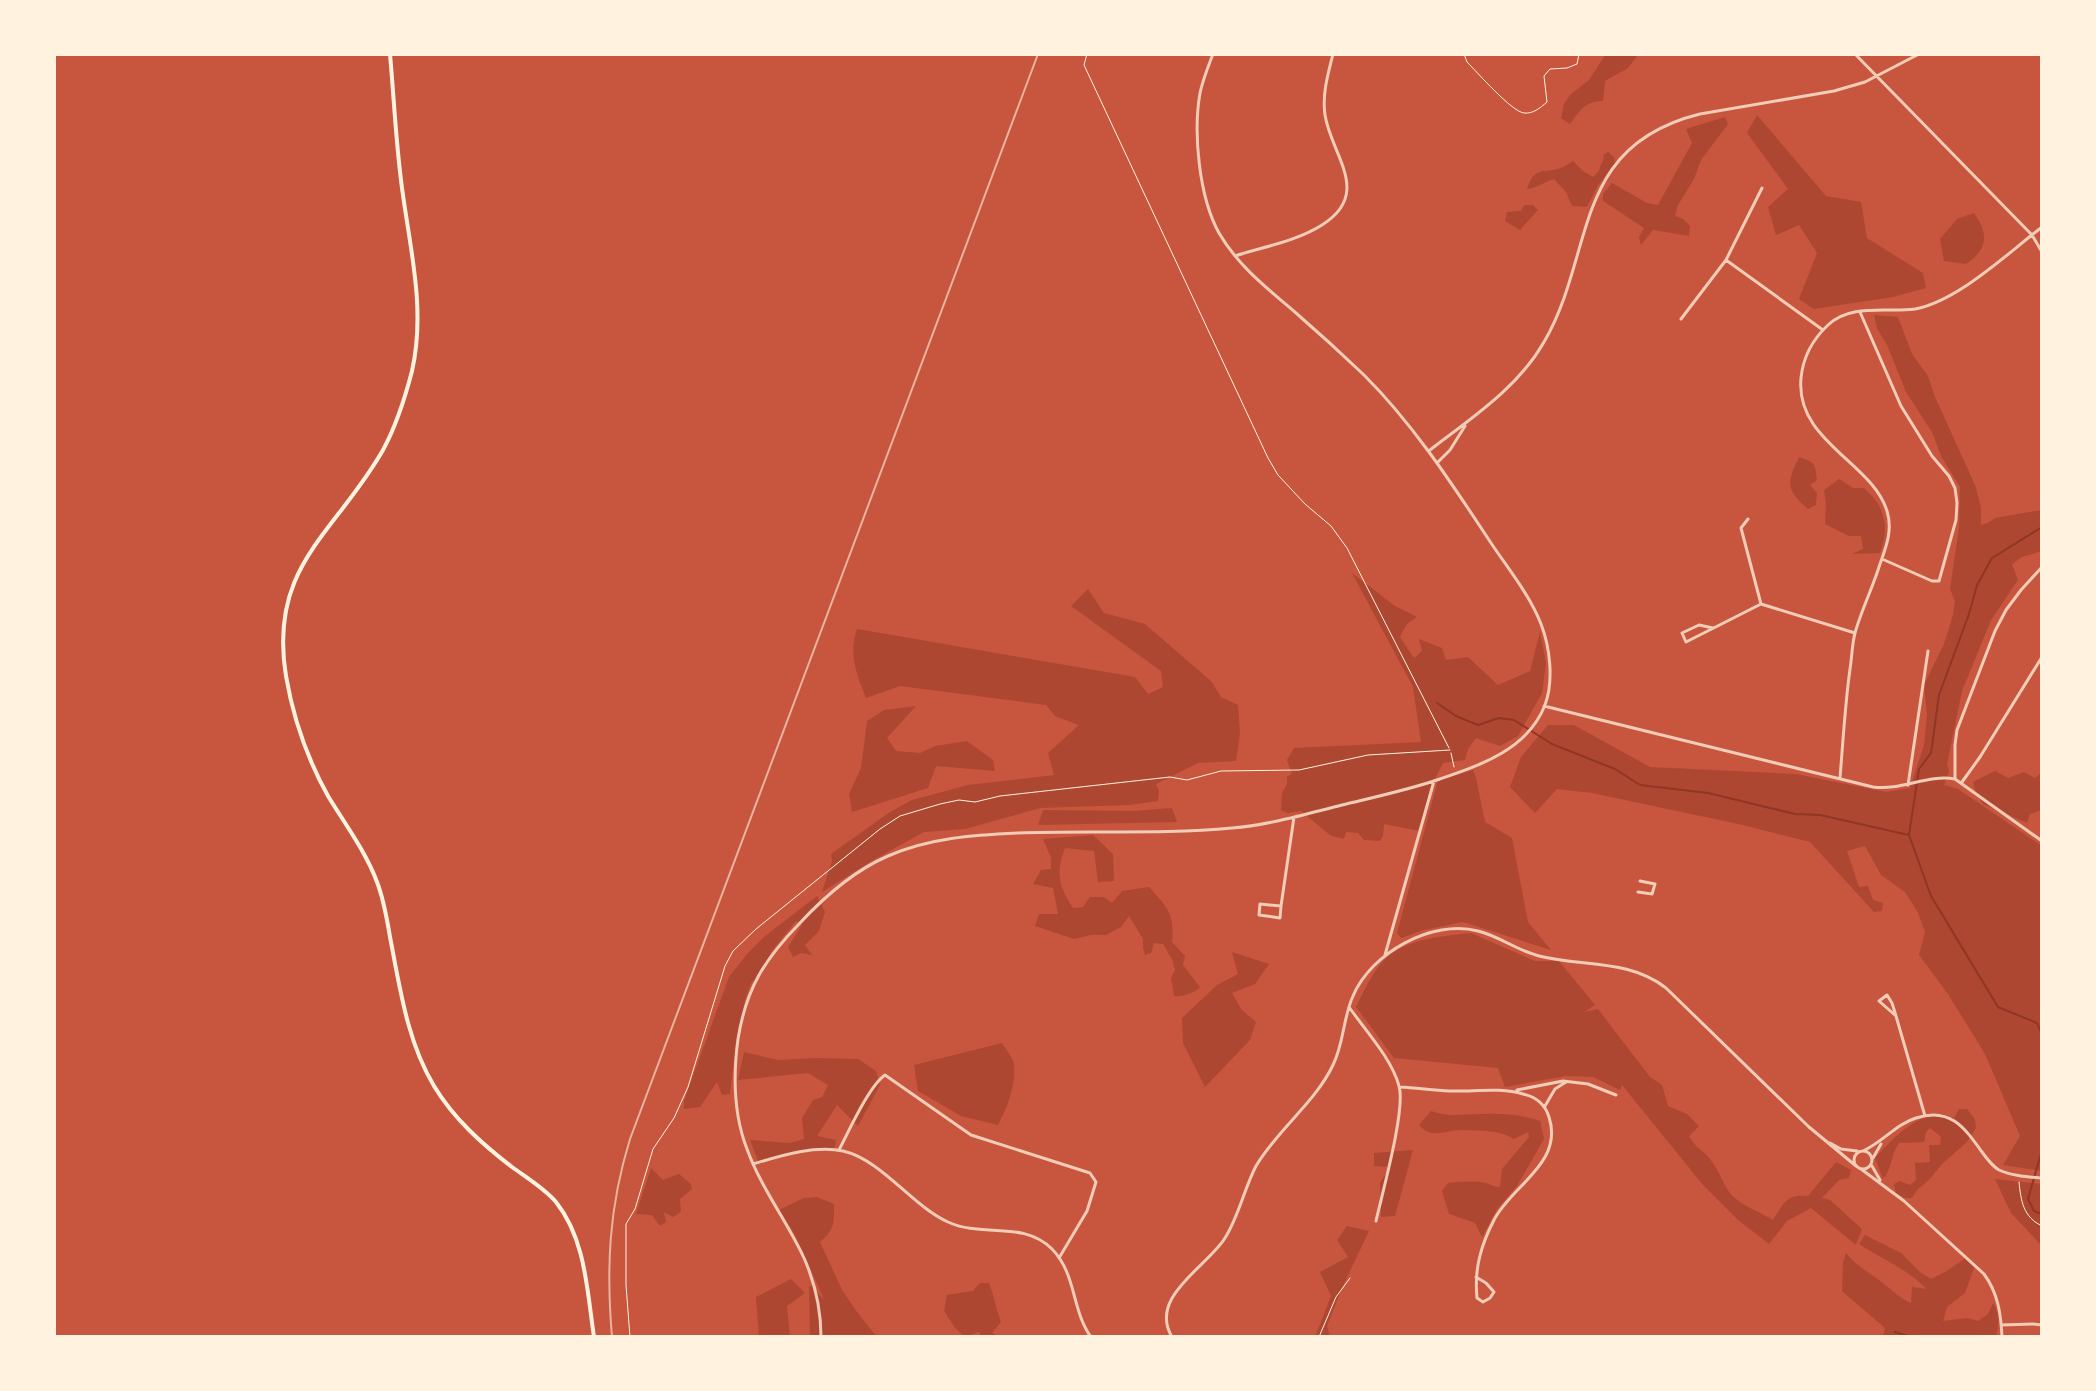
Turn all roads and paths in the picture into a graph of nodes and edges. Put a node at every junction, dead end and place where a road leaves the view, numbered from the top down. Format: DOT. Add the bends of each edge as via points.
graph roads {
  1 [pos="390,54"];
  2 [pos="1087,54"];
  3 [pos="1213,54"];
  4 [pos="1333,54"];
  5 [pos="1464,54"];
  6 [pos="1579,54"];
  7 [pos="1855,54"];
  8 [pos="1919,54"];
  9 [pos="1878,76"];
  10 [pos="1762,188"];
  11 [pos="2042,227"];
  12 [pos="2032,235"];
  13 [pos="2042,252"];
  14 [pos="1235,256"];
  15 [pos="1726,260"];
  16 [pos="1860,312"];
  17 [pos="1681,319"];
  18 [pos="1823,330"];
  19 [pos="1467,422"];
  20 [pos="1428,452"];
  21 [pos="1437,463"];
  22 [pos="1748,519"];
  23 [pos="1882,559"];
  24 [pos="2042,567"];
  25 [pos="1761,604"];
  26 [pos="1713,628"];
  27 [pos="1855,633"];
  28 [pos="1928,651"];
  29 [pos="2042,657"];
  30 [pos="1544,706"];
  31 [pos="1450,750"];
  32 [pos="1456,774"];
  33 [pos="1840,778"];
  34 [pos="1955,779"];
  35 [pos="1434,781"];
  36 [pos="1962,782"];
  37 [pos="1908,785"];
  38 [pos="1294,817"];
  39 [pos="2042,841"];
  40 [pos="1640,881"];
  41 [pos="1638,892"];
  42 [pos="1281,906"];
  43 [pos="1385,955"];
  44 [pos="1349,1007"];
  45 [pos="1896,1016"];
  46 [pos="1567,1082"];
  47 [pos="1550,1084"];
  48 [pos="1400,1087"];
  49 [pos="1555,1089"];
  50 [pos="1513,1091"];
  51 [pos="1616,1095"];
  52 [pos="1545,1106"];
  53 [pos="1925,1116"];
  54 [pos="1820,1136"];
  55 [pos="1883,1140"];
  56 [pos="839,1150"];
  57 [pos="1861,1151"];
  58 [pos="1871,1162"];
  59 [pos="753,1164"];
  60 [pos="1859,1167"];
  61 [pos="2019,1175"];
  62 [pos="2038,1178"];
  63 [pos="1885,1186"];
  64 [pos="1376,1221"];
  65 [pos="2042,1226"];
  66 [pos="1059,1258"];
  67 [pos="1476,1277"];
  68 [pos="1350,1278"];
  69 [pos="2001,1325"];
  70 [pos="2042,1325"];
  71 [pos="1170,1336"];
  72 [pos="594,1337"];
  73 [pos="630,1337"];
  74 [pos="821,1337"];
  75 [pos="1091,1337"];
  76 [pos="1319,1337"];
  77 [pos="2002,1337"];
  1 -- 72 [label="main road" via="416,287 413,367 384,448 297,573 285,612 287,678 320,781 377,882 407,1022 423,1065 447,1107 473,1134 555,1200 583,1260"];
  2 -- 31 [label="path" via="1084,65 1268,458 1347,548"];
  3 -- 14 [label="street" via="1199,105 1201,175 1211,216"];
  4 -- 14 [label="street" via="1324,106 1347,183 1341,206 1325,224"];
  5 -- 6 [label="path" via="1514,109 1525,113 1547,102 1544,76 1550,69 1577,64"];
  7 -- 9 [label="street"];
  8 -- 9 [label="street"];
  9 -- 12 [label="street"];
  9 -- 19 [label="street" via="1834,91 1691,117 1661,128 1632,148 1593,202 1543,344 1523,371"];
  10 -- 15 [label="street"];
  11 -- 12 [label="street"];
  12 -- 13 [label="street"];
  12 -- 16 [label="street" via="1936,303"];
  14 -- 20 [label="street" via="1370,381"];
  15 -- 17 [label="street"];
  15 -- 18 [label="street"];
  16 -- 18 [label="street" via="1839,317"];
  16 -- 23 [label="street" via="1897,399 1949,476 1957,503 1939,581"];
  18 -- 23 [label="street" via="1804,360 1802,397 1816,428 1883,502 1889,532"];
  19 -- 20 [label="street"];
  19 -- 21 [label="street"];
  20 -- 21 [label="street"];
  21 -- 30 [label="street" via="1540,622 1549,665"];
  22 -- 25 [label="street" via="1741,528"];
  23 -- 27 [label="street"];
  24 -- 34 [label="street" via="2012,600 1995,631 1957,730"];
  25 -- 26 [label="street"];
  25 -- 27 [label="street"];
  26 -- 26 [label="street" via="1686,642 1682,633 1699,625"];
  27 -- 33 [label="street"];
  28 -- 37 [label="street"];
  29 -- 36 [label="street"];
  30 -- 32 [label="street" via="1527,732 1501,755"];
  30 -- 33 [label="street"];
  31 -- 32 [label="path"];
  31 -- 73 [label="path" via="1368,755 1299,770 1221,771 1187,780 1170,777 959,800 900,816 880,829 756,929 729,959 688,1087 653,1149 626,1224"];
  32 -- 35 [label="street"];
  33 -- 37 [label="street" via="1883,789"];
  34 -- 36 [label="street"];
  34 -- 37 [label="street"];
  35 -- 38 [label="street"];
  35 -- 43 [label="street"];
  36 -- 39 [label="street"];
  38 -- 42 [label="street"];
  38 -- 59 [label="street" via="1201,830 962,837 890,855 855,875 790,933 754,981 747,1000 735,1086"];
  40 -- 41 [label="street" via="1655,884 1652,894"];
  42 -- 42 [label="street" via="1260,904 1259,915 1280,918"];
  43 -- 44 [label="street" via="1362,979"];
  43 -- 54 [label="street" via="1429,933 1465,929 1542,957 1642,973 1673,994"];
  44 -- 48 [label="street"];
  44 -- 71 [label="street" via="1330,1072 1256,1167 1222,1242 1177,1291 1168,1311"];
  45 -- 45 [label="street" via="1892,1003 1887,995 1879,1001"];
  45 -- 53 [label="street"];
  46 -- 47 [label="street"];
  46 -- 49 [label="street"];
  46 -- 51 [label="street"];
  47 -- 49 [label="street"];
  47 -- 50 [label="street"];
  48 -- 50 [label="street"];
  48 -- 64 [label="street" via="1401,1106"];
  49 -- 52 [label="street"];
  50 -- 52 [label="street"];
  52 -- 67 [label="street" via="1553,1129 1549,1151 1495,1218 1478,1257"];
  53 -- 55 [label="street"];
  53 -- 61 [label="street" via="1957,1122 1997,1169"];
  54 -- 57 [label="street" via="1841,1149"];
  54 -- 60 [label="street"];
  55 -- 57 [label="street"];
  55 -- 58 [label="street"];
  56 -- 59 [label="street" via="789,1154"];
  56 -- 66 [label="street" via="865,1160 946,1222 1025,1233"];
  56 -- 66 [label="street" via="885,1075 967,1133 1090,1173 1096,1182 1090,1203"];
  57 -- 58 [label="street" via="1871,1155"];
  57 -- 60 [label="street" via="1854,1157"];
  58 -- 60 [label="street"];
  58 -- 63 [label="street"];
  59 -- 74 [label="street" via="804,1258 818,1303"];
  60 -- 63 [label="street"];
  61 -- 62 [label="street"];
  61 -- 65 [label="path" via="2021,1203 2032,1221"];
  63 -- 69 [label="street" via="1984,1274 1995,1292"];
  66 -- 75 [label="street"];
  67 -- 67 [label="street" via="1477,1298 1483,1302 1494,1292"];
  68 -- 76 [label="path"];
  69 -- 70 [label="street"];
  69 -- 77 [label="street"];
}
